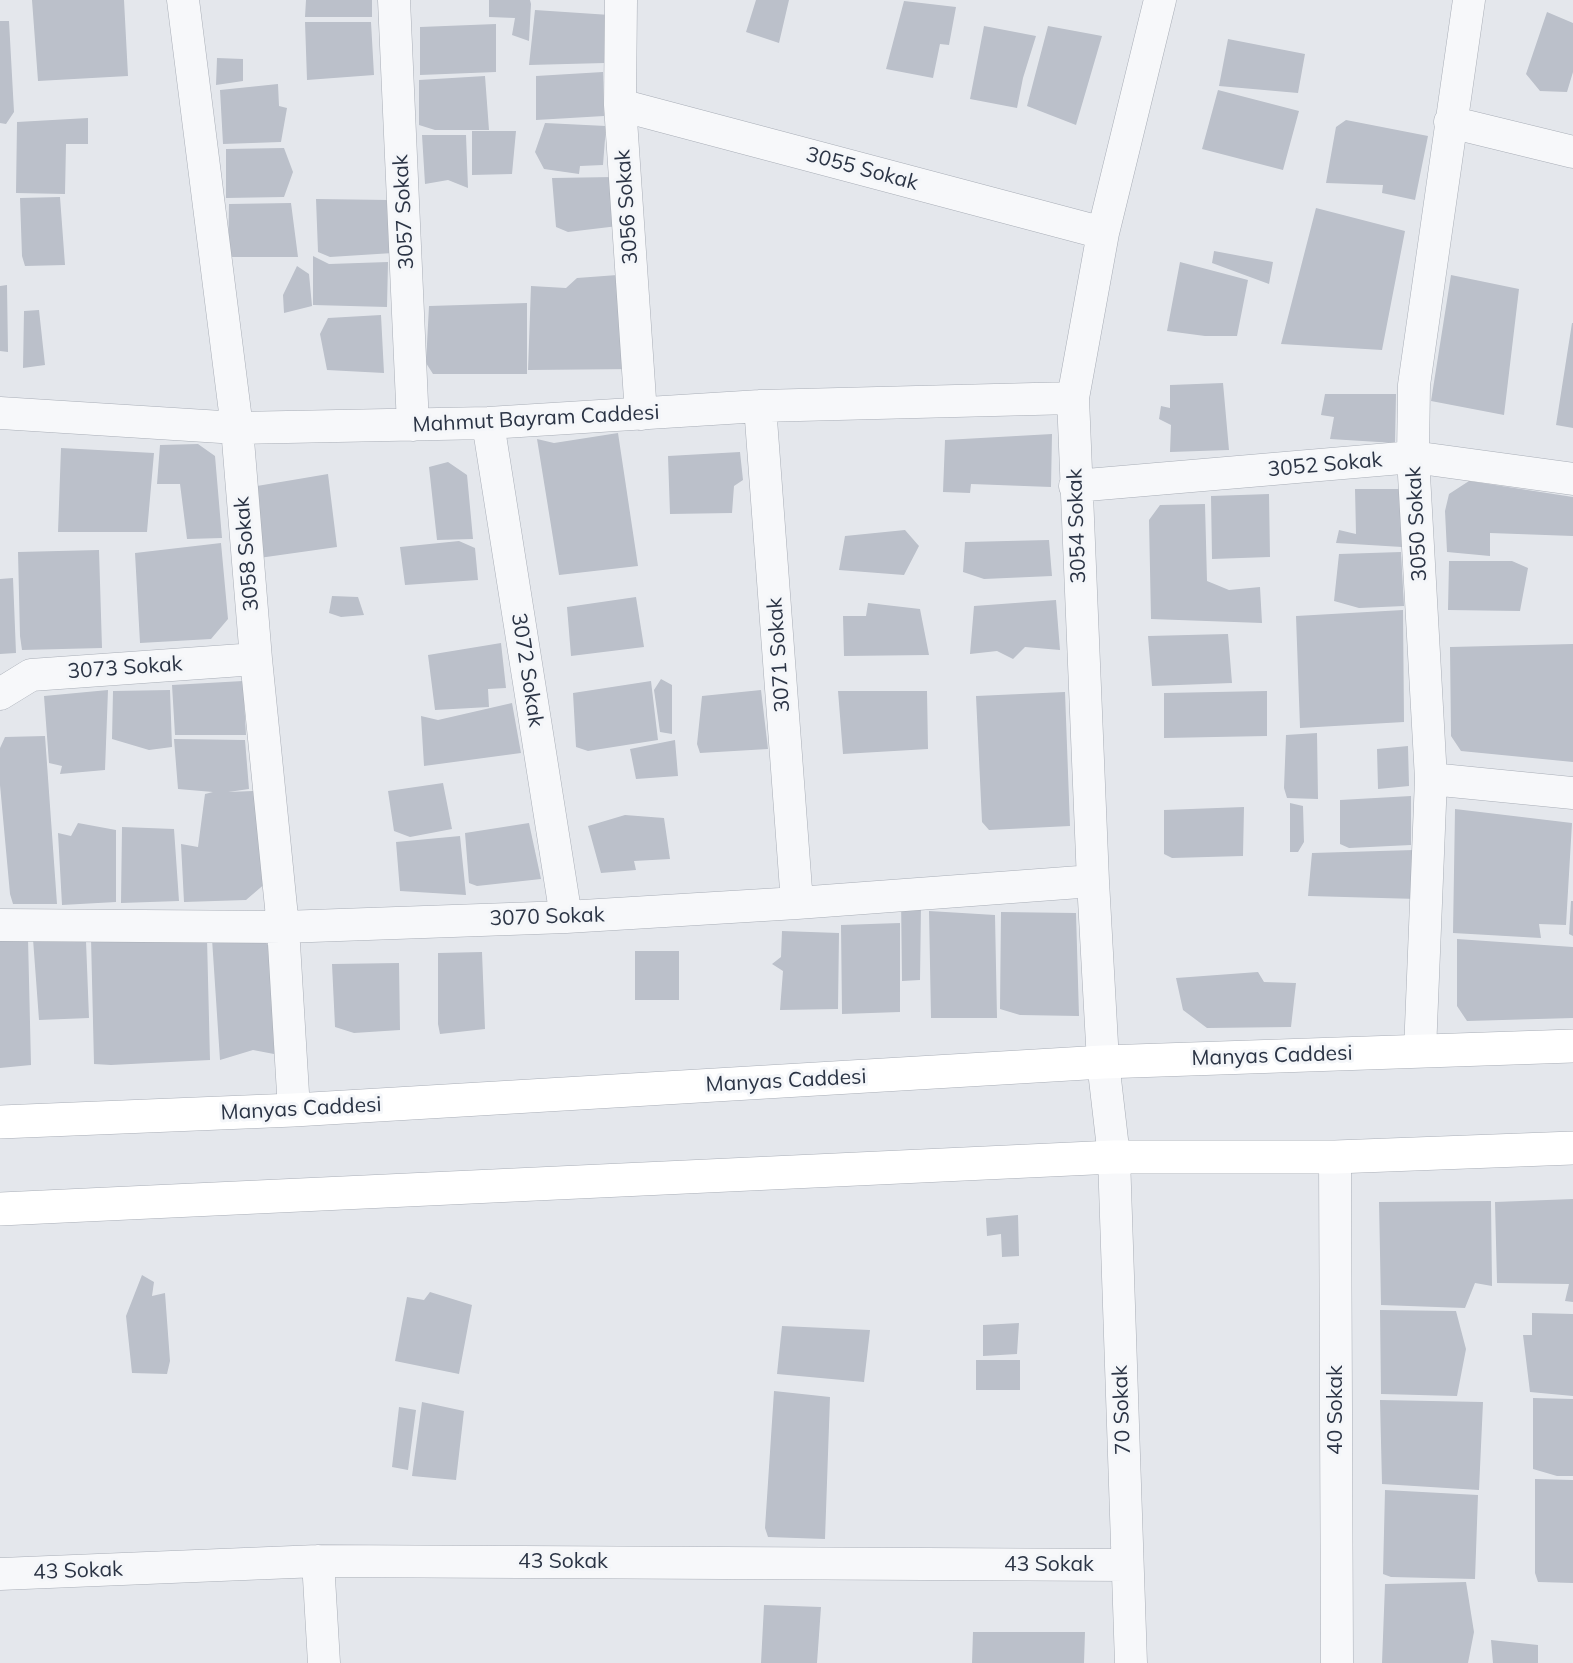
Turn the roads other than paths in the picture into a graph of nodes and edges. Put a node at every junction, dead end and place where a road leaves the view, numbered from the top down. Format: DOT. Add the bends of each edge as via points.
graph roads {
  1 [pos="183,0"];
  2 [pos="394,0"];
  3 [pos="621,0"];
  4 [pos="1160,0"];
  5 [pos="1469,0"];
  6 [pos="620,105"];
  7 [pos="1450,122"];
  8 [pos="1573,152"];
  9 [pos="1104,233"];
  10 [pos="1073,398"];
  11 [pos="760,406"];
  12 [pos="0,414"];
  13 [pos="641,414"];
  14 [pos="488,423"];
  15 [pos="413,425"];
  16 [pos="237,428"];
  17 [pos="1413,457"];
  18 [pos="1573,479"];
  19 [pos="1075,486"];
  20 [pos="256,658"];
  21 [pos="0,694"];
  22 [pos="1431,779"];
  23 [pos="1573,793"];
  24 [pos="1093,881"];
  25 [pos="797,903"];
  26 [pos="566,917"];
  27 [pos="0,925"];
  28 [pos="283,927"];
  29 [pos="1573,1046"];
  30 [pos="1420,1051"];
  31 [pos="1103,1062"];
  32 [pos="294,1110"];
  33 [pos="0,1122"];
  34 [pos="1573,1148"];
  35 [pos="1114,1157"];
  36 [pos="1335,1157"];
  37 [pos="0,1209"];
  38 [pos="318,1561"];
  39 [pos="1127,1566"];
  40 [pos="0,1574"];
  41 [pos="324,1663"];
  42 [pos="1131,1663"];
  43 [pos="1337,1663"];
  1 -- 16 [label="street, 3058 Sokak"];
  2 -- 15 [label="street, 3057 Sokak"];
  3 -- 6 [label="street, 3056 Sokak"];
  4 -- 9 [label="street, 3054 Sokak"];
  5 -- 7 [label="street, 3050 Sokak"];
  6 -- 9 [label="street, 3055 Sokak"];
  6 -- 13 [label="street, 3056 Sokak"];
  7 -- 8 [label="street"];
  7 -- 17 [label="street, 3050 Sokak" via="1414,385"];
  9 -- 10 [label="street, 3054 Sokak"];
  10 -- 11 [label="street, Mahmut Bayram Caddesi"];
  10 -- 19 [label="street, 3054 Sokak"];
  11 -- 13 [label="street, Mahmut Bayram Caddesi"];
  11 -- 25 [label="street, 3071 Sokak"];
  12 -- 16 [label="street, Mahmut Bayram Caddesi"];
  13 -- 14 [label="street, Mahmut Bayram Caddesi"];
  14 -- 15 [label="street, Mahmut Bayram Caddesi"];
  14 -- 26 [label="street, 3072 Sokak"];
  15 -- 16 [label="street, Mahmut Bayram Caddesi"];
  16 -- 20 [label="street, 3058 Sokak"];
  17 -- 18 [label="street, 3052 Sokak"];
  17 -- 19 [label="street, 3052 Sokak"];
  17 -- 22 [label="street, 3050 Sokak"];
  19 -- 24 [label="street, 3054 Sokak"];
  20 -- 21 [label="street, 3073 Sokak" via="31,675"];
  20 -- 28 [label="street, 3058 Sokak"];
  22 -- 23 [label="street"];
  22 -- 30 [label="street, 3050 Sokak"];
  24 -- 25 [label="street, 3070 Sokak"];
  24 -- 31 [label="street, 3054 Sokak"];
  25 -- 26 [label="street, 3070 Sokak"];
  26 -- 28 [label="street, 3070 Sokak"];
  27 -- 28 [label="street, 3070 Sokak"];
  28 -- 32 [label="street, 3058 Sokak"];
  29 -- 30 [label="main road, Manyas Caddesi"];
  30 -- 31 [label="main road, Manyas Caddesi"];
  31 -- 32 [label="main road, Manyas Caddesi"];
  31 -- 35 [label="street, 70 Sokak"];
  32 -- 33 [label="main road, Manyas Caddesi"];
  34 -- 36 [label="main road"];
  35 -- 36 [label="main road"];
  35 -- 37 [label="main road"];
  35 -- 39 [label="street, 70 Sokak"];
  36 -- 43 [label="street, 40 Sokak"];
  38 -- 39 [label="street, 43 Sokak"];
  38 -- 40 [label="street, 43 Sokak"];
  38 -- 41 [label="street"];
  39 -- 42 [label="street, 70 Sokak"];
}
